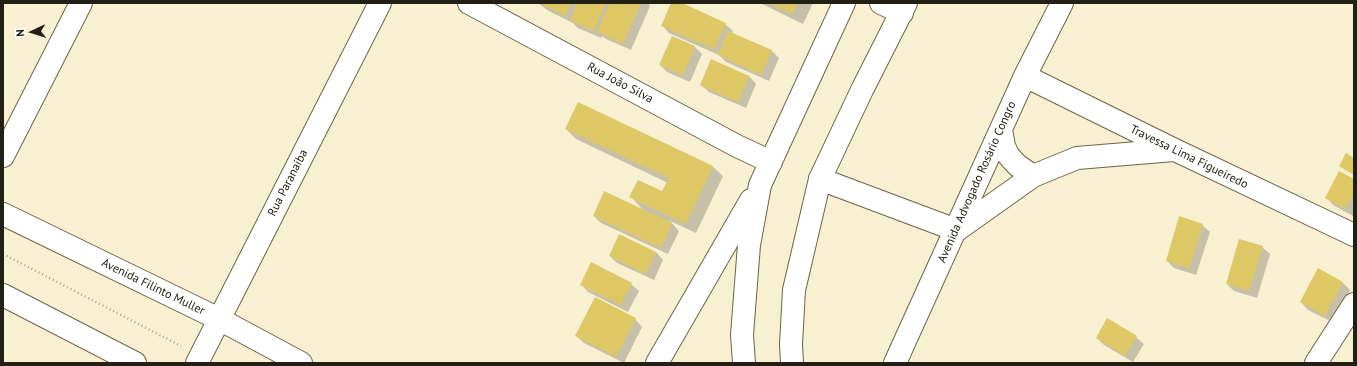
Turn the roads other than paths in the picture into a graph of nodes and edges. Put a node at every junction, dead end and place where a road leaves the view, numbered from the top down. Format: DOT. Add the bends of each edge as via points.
graph roads {
  1 [pos="81,3"];
  2 [pos="380,3"];
  3 [pos="470,3"];
  4 [pos="844,3"];
  5 [pos="881,3"];
  6 [pos="1062,3"];
  7 [pos="904,8"];
  8 [pos="1025,76"];
  9 [pos="1001,130"];
  10 [pos="1174,150"];
  11 [pos="3,156"];
  12 [pos="771,162"];
  13 [pos="1033,176"];
  14 [pos="820,179"];
  15 [pos="760,185"];
  16 [pos="3,214"];
  17 [pos="956,230"];
  18 [pos="1354,235"];
  19 [pos="3,295"];
  20 [pos="1354,304"];
  21 [pos="219,319"];
  22 [pos="198,359"];
  23 [pos="135,363"];
  24 [pos="301,363"];
  25 [pos="657,363"];
  26 [pos="744,363"];
  27 [pos="792,363"];
  28 [pos="895,363"];
  29 [pos="1316,363"];
  1 -- 11 [label="street"];
  2 -- 21 [label="street, Rua Paranaíba"];
  3 -- 12 [label="street, Rua João Silva"];
  4 -- 12 [label="street"];
  5 -- 7 [label="street"];
  6 -- 8 [label="street, Avenida Advogado Rosário Congro"];
  7 -- 14 [label="street"];
  8 -- 9 [label="street, Avenida Advogado Rosário Congro"];
  8 -- 10 [label="street, Travessa Lima Figueiredo"];
  9 -- 13 [label="street" via="1008,155"];
  9 -- 17 [label="street, Avenida Advogado Rosário Congro"];
  10 -- 13 [label="street" via="1077,158"];
  10 -- 18 [label="street, Travessa Lima Figueiredo"];
  12 -- 15 [label="street"];
  13 -- 17 [label="street"];
  14 -- 17 [label="street"];
  14 -- 27 [label="street" via="794,290"];
  15 -- 25 [label="street"];
  15 -- 26 [label="street" via="749,245 742,335"];
  16 -- 21 [label="street, Avenida Filinto Muller"];
  17 -- 28 [label="street, Avenida Advogado Rosário Congro"];
  19 -- 23 [label="street"];
  20 -- 29 [label="street"];
  21 -- 22 [label="street, Rua Paranaíba"];
  21 -- 24 [label="street, Avenida Filinto Muller"];
}
